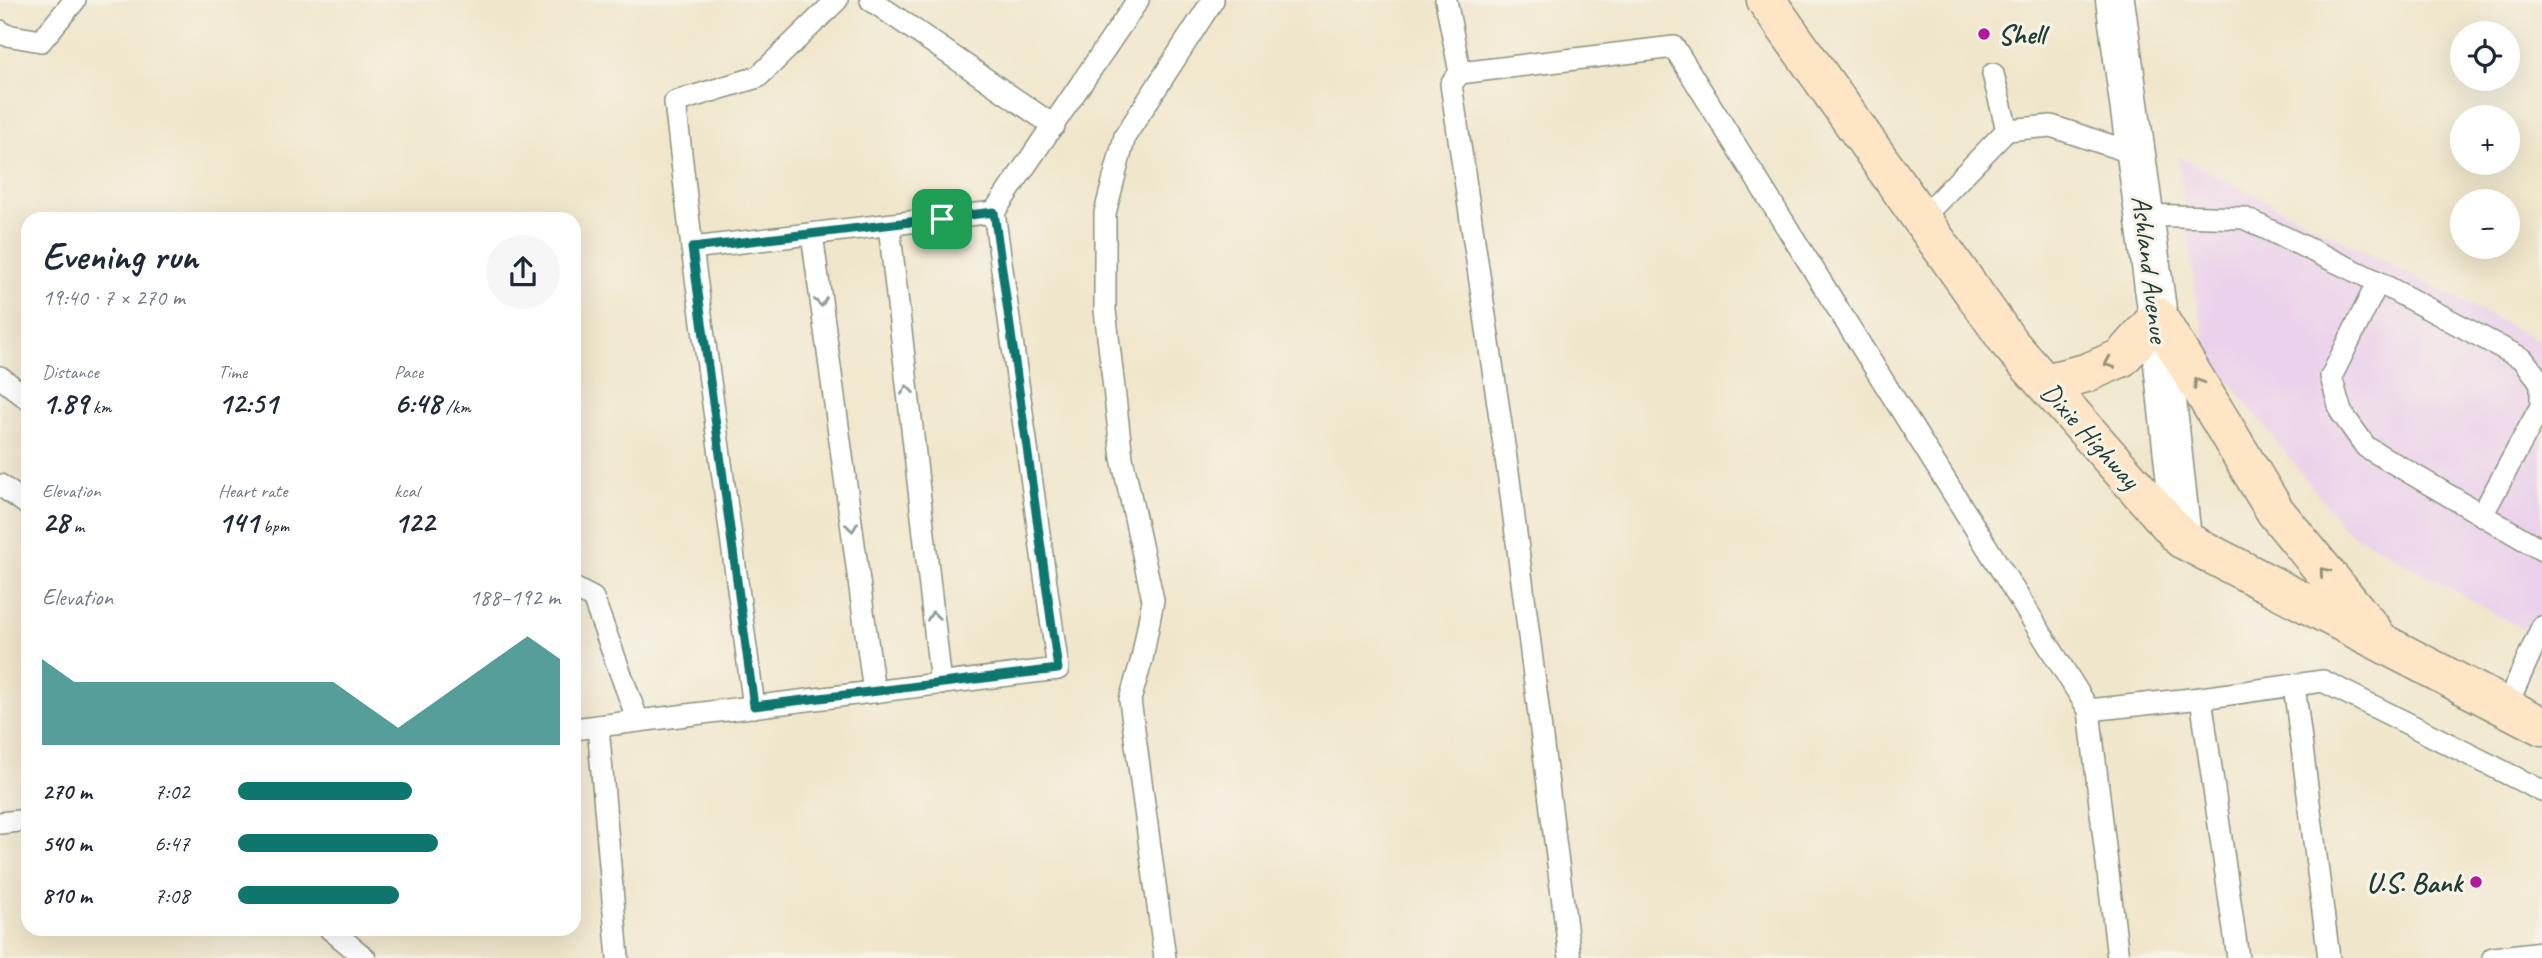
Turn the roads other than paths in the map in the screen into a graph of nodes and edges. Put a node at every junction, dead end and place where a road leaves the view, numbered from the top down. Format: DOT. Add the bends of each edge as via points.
graph roads {
  1 [pos="75,0"];
  2 [pos="837,0"];
  3 [pos="871,0"];
  4 [pos="1138,0"];
  5 [pos="1213,0"];
  6 [pos="1446,0"];
  7 [pos="1766,0"];
  8 [pos="2115,0"];
  9 [pos="0,31"];
  10 [pos="1460,73"];
  11 [pos="1993,74"];
  12 [pos="1054,126"];
  13 [pos="2007,130"];
  14 [pos="2136,154"];
  15 [pos="994,212"];
  16 [pos="2144,215"];
  17 [pos="1921,219"];
  18 [pos="889,225"];
  19 [pos="812,234"];
  20 [pos="692,248"];
  21 [pos="2378,282"];
  22 [pos="2158,317"];
  23 [pos="0,377"];
  24 [pos="2045,383"];
  25 [pos="21,394"];
  26 [pos="0,485"];
  27 [pos="21,500"];
  28 [pos="2482,515"];
  29 [pos="2182,539"];
  30 [pos="2542,550"];
  31 [pos="581,592"];
  32 [pos="2542,627"];
  33 [pos="2383,643"];
  34 [pos="941,684"];
  35 [pos="2294,685"];
  36 [pos="874,692"];
  37 [pos="2201,698"];
  38 [pos="754,706"];
  39 [pos="2506,707"];
  40 [pos="2089,710"];
  41 [pos="638,721"];
  42 [pos="598,726"];
  43 [pos="2542,726"];
  44 [pos="581,728"];
  45 [pos="2542,791"];
  46 [pos="21,821"];
  47 [pos="0,823"];
  48 [pos="338,936"];
  49 [pos="2542,952"];
  50 [pos="365,958"];
  51 [pos="618,958"];
  52 [pos="1164,958"];
  53 [pos="1570,958"];
  54 [pos="2118,958"];
  55 [pos="2238,958"];
  56 [pos="2329,958"];
  57 [pos="2493,958"];
  1 -- 9 [label="lane" via="41,41"];
  2 -- 20 [label="lane" via="758,78 676,102"];
  3 -- 12 [label="lane"];
  4 -- 12 [label="lane"];
  5 -- 52 [label="lane" via="1125,136 1105,213 1105,310 1122,458 1153,600 1130,699"];
  6 -- 10 [label="lane"];
  7 -- 17 [label="main road, Dixie Highway"];
  8 -- 14 [label="street, Ashland Avenue"];
  10 -- 40 [label="lane" via="1674,47"];
  10 -- 53 [label="lane" via="1451,83 1509,479"];
  11 -- 13 [label="lane"];
  12 -- 15 [label="lane"];
  13 -- 14 [label="lane" via="2051,126"];
  13 -- 17 [label="lane"];
  14 -- 16 [label="street, Ashland Avenue"];
  15 -- 18 [label="lane"];
  15 -- 34 [label="lane" via="1058,669"];
  16 -- 21 [label="lane" via="2244,218"];
  16 -- 22 [label="street, Ashland Avenue"];
  17 -- 24 [label="main road, Dixie Highway" via="2010,344"];
  18 -- 19 [label="lane"];
  34 -- 18 [label="lane, one-way"];
  19 -- 20 [label="lane"];
  19 -- 36 [label="lane, one-way"];
  20 -- 38 [label="lane"];
  21 -- 28 [label="lane" via="2331,377 2341,412 2366,447"];
  21 -- 28 [label="lane" via="2523,359 2541,383 2541,406"];
  22 -- 24 [label="main road, one-way" via="2121,358"];
  22 -- 29 [label="street, Ashland Avenue"];
  33 -- 22 [label="main road, one-way" via="2275,511"];
  23 -- 25 [label="lane"];
  24 -- 29 [label="main road, Dixie Highway"];
  26 -- 27 [label="lane"];
  28 -- 30 [label="lane"];
  29 -- 33 [label="main road, Dixie Highway"];
  31 -- 41 [label="lane" via="593,598"];
  32 -- 39 [label="lane"];
  33 -- 39 [label="main road, Dixie Highway"];
  34 -- 36 [label="lane"];
  35 -- 37 [label="lane"];
  35 -- 45 [label="lane" via="2323,681"];
  35 -- 56 [label="lane"];
  36 -- 38 [label="lane"];
  37 -- 40 [label="lane"];
  37 -- 55 [label="lane"];
  38 -- 41 [label="lane"];
  39 -- 43 [label="main road, Dixie Highway"];
  40 -- 54 [label="lane"];
  41 -- 42 [label="lane"];
  42 -- 44 [label="lane"];
  42 -- 51 [label="lane"];
  46 -- 47 [label="lane"];
  48 -- 50 [label="lane"];
  49 -- 57 [label="lane"];
}
